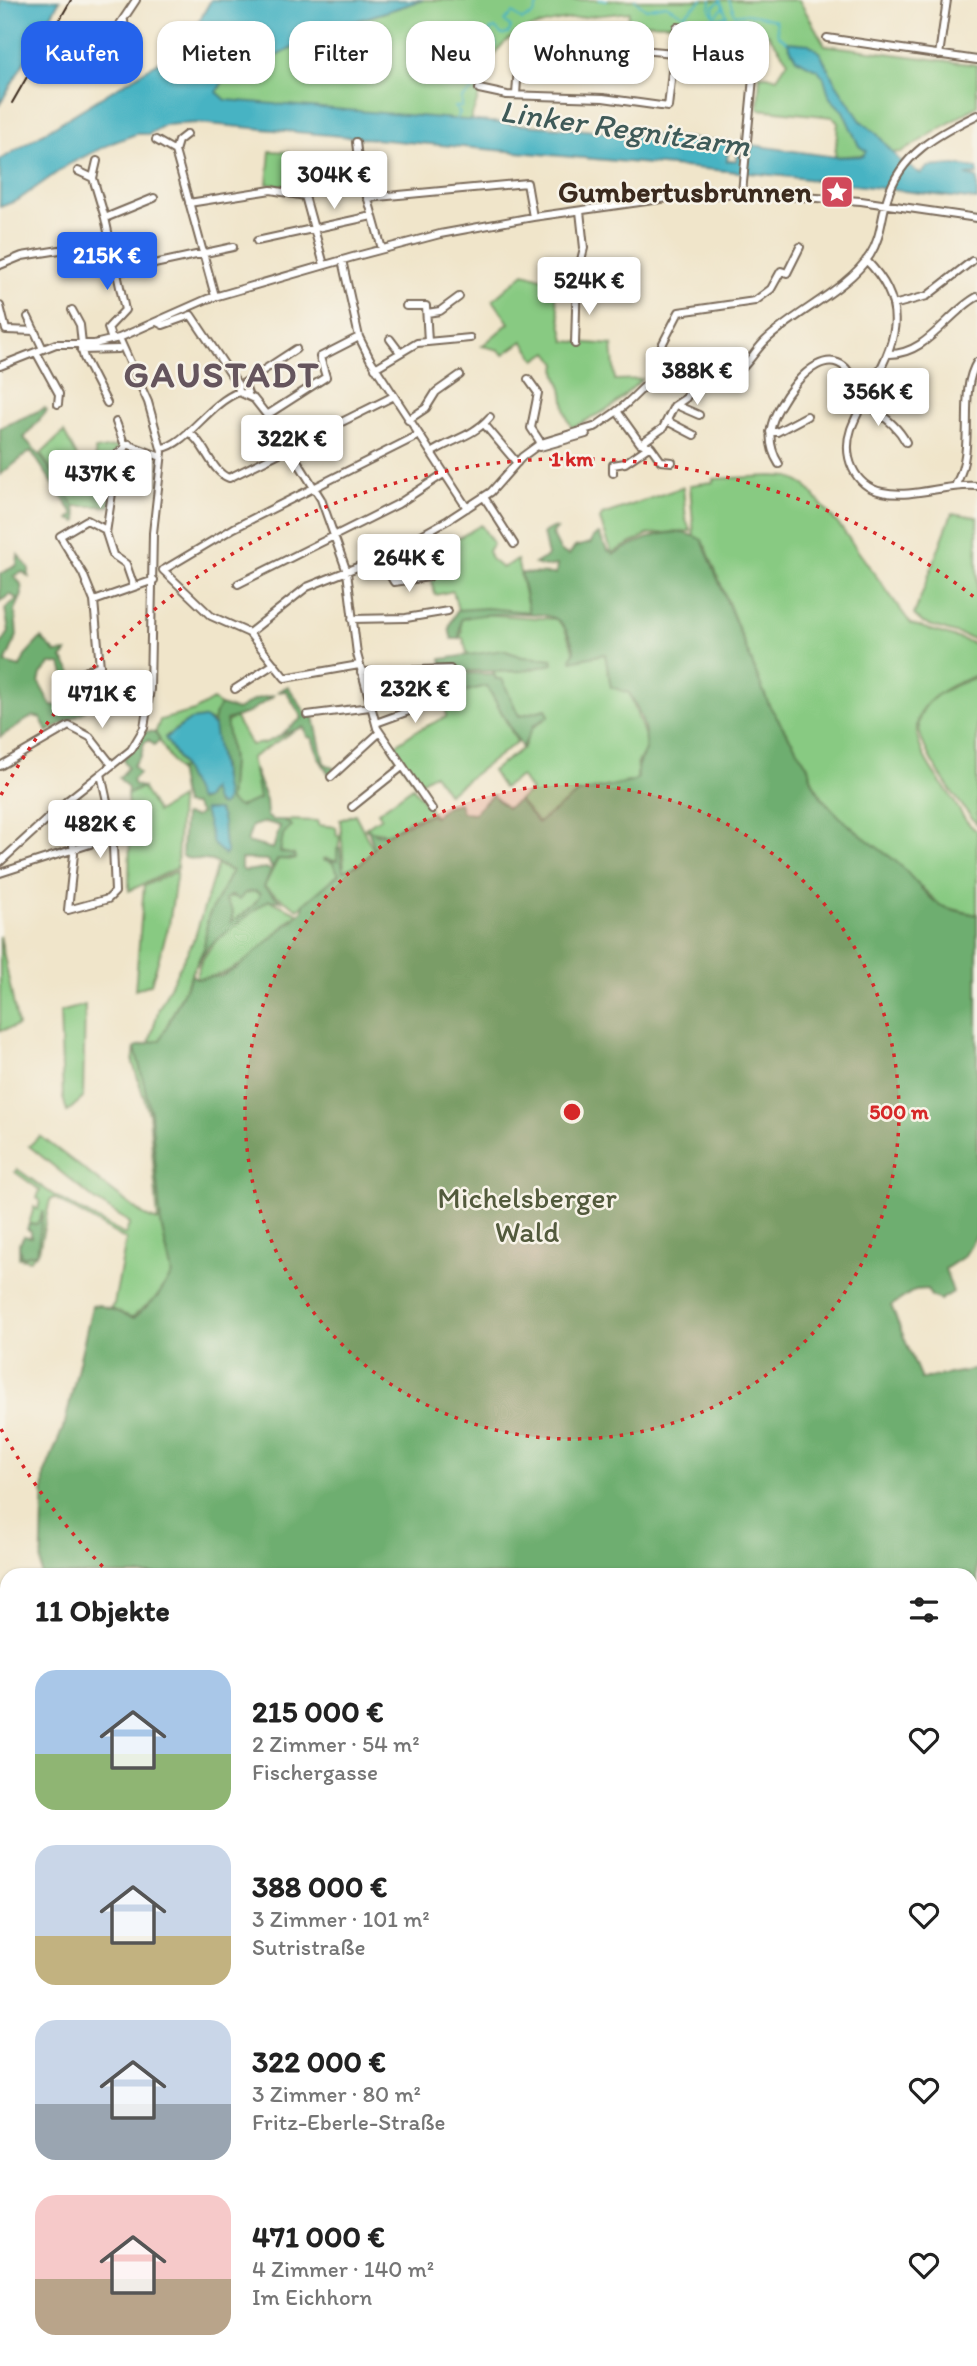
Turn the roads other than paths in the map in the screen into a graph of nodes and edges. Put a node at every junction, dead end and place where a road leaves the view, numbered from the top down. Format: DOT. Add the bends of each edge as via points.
graph roads {
  1 [pos="136,0"];
  2 [pos="947,0"];
  3 [pos="124,21"];
  4 [pos="827,38"];
  5 [pos="668,52"];
  6 [pos="939,55"];
  7 [pos="977,60"];
  8 [pos="671,84"];
  9 [pos="752,84"];
  10 [pos="479,89"];
  11 [pos="516,95"];
  12 [pos="977,114"];
  13 [pos="187,134"];
  14 [pos="156,140"];
  15 [pos="356,142"];
  16 [pos="174,151"];
  17 [pos="97,161"];
  18 [pos="78,171"];
  19 [pos="93,178"];
  20 [pos="742,193"];
  21 [pos="154,198"];
  22 [pos="366,198"];
  23 [pos="189,203"];
  24 [pos="885,204"];
  25 [pos="580,211"];
  26 [pos="372,216"];
  27 [pos="533,217"];
  28 [pos="106,218"];
  29 [pos="977,218"];
  30 [pos="314,229"];
  31 [pos="257,241"];
  32 [pos="110,242"];
  33 [pos="233,247"];
  34 [pos="800,247"];
  35 [pos="382,249"];
  36 [pos="203,254"];
  37 [pos="342,260"];
  38 [pos="866,260"];
  39 [pos="972,261"];
  40 [pos="0,265"];
  41 [pos="324,265"];
  42 [pos="117,272"];
  43 [pos="215,296"];
  44 [pos="459,297"];
  45 [pos="977,297"];
  46 [pos="0,306"];
  47 [pos="406,306"];
  48 [pos="893,306"];
  49 [pos="72,310"];
  50 [pos="427,313"];
  51 [pos="28,317"];
  52 [pos="157,322"];
  53 [pos="31,331"];
  54 [pos="359,337"];
  55 [pos="470,338"];
  56 [pos="116,339"];
  57 [pos="390,340"];
  58 [pos="428,342"];
  59 [pos="575,344"];
  60 [pos="81,346"];
  61 [pos="118,349"];
  62 [pos="296,349"];
  63 [pos="40,350"];
  64 [pos="399,351"];
  65 [pos="888,354"];
  66 [pos="977,362"];
  67 [pos="0,366"];
  68 [pos="375,368"];
  69 [pos="666,372"];
  70 [pos="460,375"];
  71 [pos="528,379"];
  72 [pos="693,384"];
  73 [pos="241,388"];
  74 [pos="392,397"];
  75 [pos="866,401"];
  76 [pos="107,402"];
  77 [pos="58,404"];
  78 [pos="676,405"];
  79 [pos="617,411"];
  80 [pos="267,415"];
  81 [pos="699,415"];
  82 [pos="807,416"];
  83 [pos="490,417"];
  84 [pos="408,420"];
  85 [pos="667,421"];
  86 [pos="116,422"];
  87 [pos="484,424"];
  88 [pos="597,426"];
  89 [pos="188,432"];
  90 [pos="770,432"];
  91 [pos="419,435"];
  92 [pos="694,435"];
  93 [pos="906,442"];
  94 [pos="541,443"];
  95 [pos="642,443"];
  96 [pos="129,444"];
  97 [pos="650,446"];
  98 [pos="162,448"];
  99 [pos="291,448"];
  100 [pos="531,450"];
  101 [pos="431,453"];
  102 [pos="161,457"];
  103 [pos="672,462"];
  104 [pos="517,463"];
  105 [pos="779,464"];
  106 [pos="445,473"];
  107 [pos="613,473"];
  108 [pos="956,484"];
  109 [pos="977,486"];
  110 [pos="315,489"];
  111 [pos="484,497"];
  112 [pos="467,508"];
  113 [pos="106,530"];
  114 [pos="335,534"];
  115 [pos="514,544"];
  116 [pos="380,558"];
  117 [pos="165,569"];
  118 [pos="347,572"];
  119 [pos="154,576"];
  120 [pos="429,577"];
  121 [pos="238,584"];
  122 [pos="134,587"];
  123 [pos="94,601"];
  124 [pos="448,611"];
  125 [pos="352,619"];
  126 [pos="249,633"];
  127 [pos="274,664"];
  128 [pos="100,665"];
  129 [pos="360,669"];
  130 [pos="450,672"];
  131 [pos="68,680"];
  132 [pos="235,690"];
  133 [pos="442,699"];
  134 [pos="103,700"];
  135 [pos="370,707"];
  136 [pos="307,715"];
  137 [pos="376,723"];
  138 [pos="379,733"];
  139 [pos="112,765"];
  140 [pos="0,766"];
  141 [pos="402,767"];
  142 [pos="102,774"];
  143 [pos="331,777"];
  144 [pos="68,800"];
  145 [pos="352,807"];
  146 [pos="432,809"];
  147 [pos="113,837"];
  148 [pos="74,851"];
  149 [pos="0,862"];
  150 [pos="0,873"];
  1 -- 3 [label="street"];
  2 -- 6 [label="street"];
  3 -- 3 [label="street" via="108,42 115,57 128,51"];
  4 -- 6 [label="street"];
  5 -- 11 [label="street" via="615,48 539,53 518,65"];
  6 -- 7 [label="street"];
  8 -- 11 [label="street" via="668,107"];
  9 -- 20 [label="street"];
  10 -- 11 [label="street"];
  12 -- 24 [label="street" via="911,156"];
  13 -- 16 [label="street"];
  14 -- 16 [label="street"];
  15 -- 22 [label="street"];
  16 -- 23 [label="street"];
  17 -- 19 [label="street"];
  18 -- 19 [label="street"];
  19 -- 28 [label="street"];
  20 -- 24 [label="street"];
  20 -- 25 [label="street"];
  21 -- 28 [label="street"];
  22 -- 26 [label="street"];
  22 -- 27 [label="street" via="527,183"];
  23 -- 30 [label="street" via="271,190 305,196"];
  23 -- 36 [label="street"];
  24 -- 29 [label="street"];
  24 -- 38 [label="street" via="879,238"];
  25 -- 27 [label="street"];
  25 -- 59 [label="street" via="584,248 577,275"];
  26 -- 30 [label="street"];
  26 -- 35 [label="street"];
  27 -- 35 [label="street"];
  28 -- 32 [label="street"];
  30 -- 31 [label="street"];
  30 -- 41 [label="street"];
  32 -- 40 [label="street" via="22,256"];
  32 -- 42 [label="street"];
  33 -- 36 [label="street"];
  34 -- 69 [label="street" via="787,274 781,271 771,289 755,301 680,312 662,345"];
  35 -- 37 [label="street"];
  36 -- 42 [label="street"];
  36 -- 43 [label="street"];
  37 -- 41 [label="street"];
  37 -- 54 [label="street"];
  38 -- 48 [label="street" via="886,283"];
  38 -- 69 [label="street" via="736,368 720,373 685,367"];
  39 -- 48 [label="street" via="927,296"];
  41 -- 43 [label="street"];
  42 -- 56 [label="street" via="123,314 108,328"];
  43 -- 52 [label="street"];
  44 -- 50 [label="street" via="440,311"];
  45 -- 65 [label="street" via="921,343"];
  46 -- 53 [label="street" via="6,330"];
  47 -- 50 [label="street" via="426,306"];
  48 -- 65 [label="street"];
  49 -- 60 [label="street" via="80,325"];
  50 -- 58 [label="street"];
  51 -- 53 [label="street"];
  52 -- 56 [label="street"];
  52 -- 73 [label="street" via="159,326 191,315"];
  53 -- 63 [label="street"];
  54 -- 68 [label="street"];
  54 -- 80 [label="street" via="320,357 326,377"];
  55 -- 58 [label="street"];
  56 -- 60 [label="street"];
  56 -- 98 [label="street" via="148,402"];
  57 -- 64 [label="street"];
  58 -- 64 [label="street"];
  60 -- 61 [label="street" via="108,352"];
  60 -- 63 [label="street" via="56,344"];
  60 -- 76 [label="street"];
  62 -- 73 [label="street"];
  63 -- 67 [label="street"];
  63 -- 77 [label="street" via="59,394"];
  64 -- 68 [label="street"];
  65 -- 75 [label="street"];
  66 -- 108 [label="street" via="969,382 968,442"];
  68 -- 74 [label="street"];
  69 -- 79 [label="street" via="645,384"];
  70 -- 84 [label="street"];
  71 -- 94 [label="street" via="538,393 531,428"];
  72 -- 78 [label="street"];
  73 -- 80 [label="street"];
  73 -- 89 [label="street"];
  74 -- 84 [label="street"];
  74 -- 99 [label="street"];
  75 -- 90 [label="street" via="844,367 820,362 789,391"];
  75 -- 93 [label="street"];
  75 -- 108 [label="street" via="850,432 848,447 849,462 862,482 891,494"];
  78 -- 81 [label="street"];
  78 -- 85 [label="street"];
  79 -- 88 [label="street"];
  79 -- 95 [label="street"];
  80 -- 99 [label="street"];
  82 -- 90 [label="street"];
  83 -- 87 [label="street"];
  84 -- 91 [label="street"];
  85 -- 92 [label="street"];
  85 -- 95 [label="street"];
  86 -- 96 [label="street"];
  87 -- 101 [label="street"];
  87 -- 104 [label="street"];
  88 -- 94 [label="street"];
  88 -- 100 [label="street" via="577,439"];
  89 -- 98 [label="street" via="172,446"];
  89 -- 99 [label="street" via="229,478"];
  90 -- 105 [label="street"];
  91 -- 101 [label="street"];
  91 -- 110 [label="street"];
  94 -- 100 [label="street"];
  95 -- 97 [label="street"];
  96 -- 102 [label="street"];
  96 -- 113 [label="street" via="118,453"];
  97 -- 103 [label="street" via="661,461"];
  97 -- 107 [label="street" via="625,463 612,465"];
  98 -- 102 [label="street"];
  99 -- 110 [label="street"];
  100 -- 104 [label="street"];
  101 -- 106 [label="street"];
  102 -- 119 [label="street" via="153,533"];
  104 -- 111 [label="street"];
  106 -- 112 [label="street"];
  106 -- 114 [label="street" via="398,504"];
  108 -- 109 [label="street"];
  110 -- 114 [label="street"];
  110 -- 117 [label="street"];
  111 -- 112 [label="street"];
  111 -- 115 [label="street"];
  112 -- 116 [label="street"];
  113 -- 122 [label="street" via="113,555 126,564"];
  113 -- 123 [label="street" via="92,521 82,521 60,536"];
  114 -- 118 [label="street"];
  114 -- 121 [label="street"];
  116 -- 118 [label="street"];
  116 -- 120 [label="street" via="394,582"];
  117 -- 119 [label="street"];
  117 -- 126 [label="street" via="211,616"];
  118 -- 125 [label="street"];
  118 -- 126 [label="street" via="298,592"];
  119 -- 122 [label="street"];
  119 -- 139 [label="street" via="144,730 131,750"];
  122 -- 123 [label="street"];
  123 -- 128 [label="street"];
  124 -- 125 [label="street"];
  125 -- 129 [label="street"];
  126 -- 127 [label="street"];
  127 -- 129 [label="street" via="285,678"];
  127 -- 132 [label="street"];
  128 -- 131 [label="street"];
  128 -- 134 [label="street"];
  129 -- 130 [label="street"];
  129 -- 135 [label="street"];
  133 -- 137 [label="street"];
  135 -- 136 [label="street"];
  135 -- 137 [label="street"];
  137 -- 138 [label="street"];
  138 -- 141 [label="street"];
  138 -- 143 [label="street"];
  139 -- 140 [label="street" via="90,737 69,726"];
  139 -- 142 [label="street"];
  141 -- 145 [label="street"];
  141 -- 146 [label="street"];
  142 -- 144 [label="street"];
  142 -- 147 [label="street"];
  144 -- 148 [label="street"];
  144 -- 149 [label="street"];
  147 -- 148 [label="street"];
  147 -- 148 [label="street" via="114,895 67,909"];
  148 -- 150 [label="street"];
}
